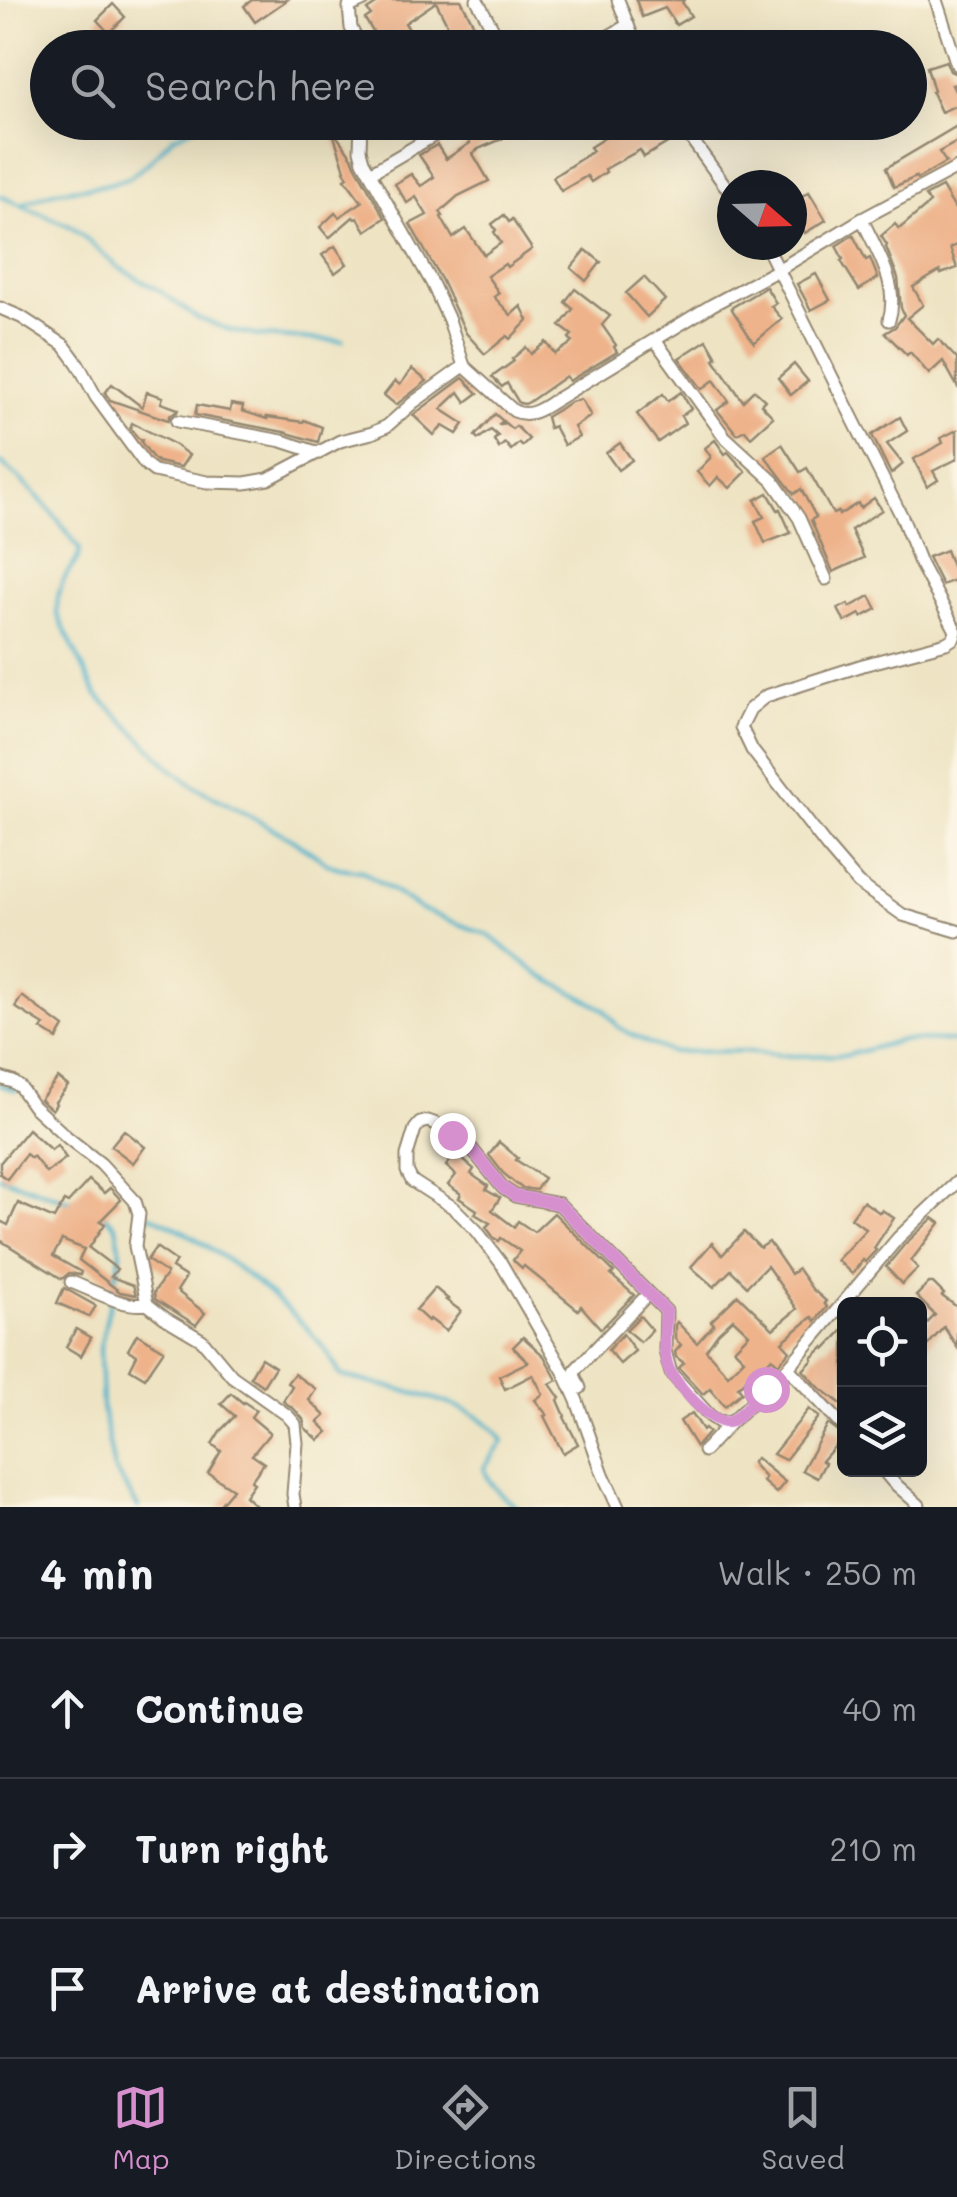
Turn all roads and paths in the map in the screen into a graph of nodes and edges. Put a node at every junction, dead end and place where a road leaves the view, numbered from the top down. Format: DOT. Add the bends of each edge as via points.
graph roads {
  1 [pos="364,0"];
  2 [pos="477,0"];
  3 [pos="618,0"];
  4 [pos="936,0"];
  5 [pos="346,4"];
  6 [pos="628,25"];
  7 [pos="352,30"];
  8 [pos="493,30"];
  9 [pos="619,30"];
  10 [pos="630,30"];
  11 [pos="957,65"];
  12 [pos="360,140"];
  13 [pos="426,140"];
  14 [pos="693,140"];
  15 [pos="957,168"];
  16 [pos="370,173"];
  17 [pos="717,174"];
  18 [pos="862,219"];
  19 [pos="773,260"];
  20 [pos="778,270"];
  21 [pos="0,308"];
  22 [pos="889,320"];
  23 [pos="654,340"];
  24 [pos="464,366"];
  25 [pos="177,420"];
  26 [pos="320,453"];
  27 [pos="826,579"];
  28 [pos="957,931"];
  29 [pos="0,1078"];
  30 [pos="957,1182"];
  31 [pos="72,1282"];
  32 [pos="648,1294"];
  33 [pos="147,1304"];
  34 [pos="788,1368"];
  35 [pos="577,1401"];
  36 [pos="837,1420"];
  37 [pos="732,1421"];
  38 [pos="704,1451"];
  39 [pos="888,1477"];
  40 [pos="919,1505"];
  41 [pos="295,1507"];
  42 [pos="618,1507"];
  1 -- 5 [label="street"];
  2 -- 8 [label="street"];
  3 -- 6 [label="street"];
  4 -- 11 [label="street"];
  5 -- 7 [label="street"];
  6 -- 9 [label="street"];
  6 -- 10 [label="street"];
  12 -- 16 [label="street"];
  13 -- 16 [label="street"];
  14 -- 17 [label="street"];
  15 -- 18 [label="street"];
  16 -- 24 [label="street" via="432,283"];
  18 -- 20 [label="street"];
  18 -- 22 [label="street" via="888,275"];
  19 -- 20 [label="street"];
  20 -- 23 [label="street"];
  20 -- 28 [label="street" via="956,630 946,644 766,696 741,727 858,883 903,915"];
  21 -- 26 [label="street" via="64,345 154,470 245,483"];
  23 -- 24 [label="street" via="531,414 514,411"];
  23 -- 27 [label="street" via="724,436 773,482"];
  24 -- 26 [label="street" via="387,426"];
  25 -- 26 [label="street"];
  29 -- 33 [label="street" via="14,1082 135,1201"];
  30 -- 34 [label="street" via="898,1238"];
  31 -- 33 [label="street" via="120,1302"];
  32 -- 35 [label="street" via="576,1369 582,1392"];
  32 -- 35 [label="street" via="559,1204 515,1196 471,1148 439,1125 420,1123 415,1129 407,1155 412,1181 478,1230"];
  32 -- 37 [label="street" via="666,1311 671,1374 710,1416"];
  33 -- 41 [label="street" via="202,1340 232,1376 295,1424"];
  34 -- 36 [label="street"];
  34 -- 37 [label="street"];
  35 -- 42 [label="street"];
  37 -- 38 [label="street"];
  39 -- 40 [label="street"];
}
